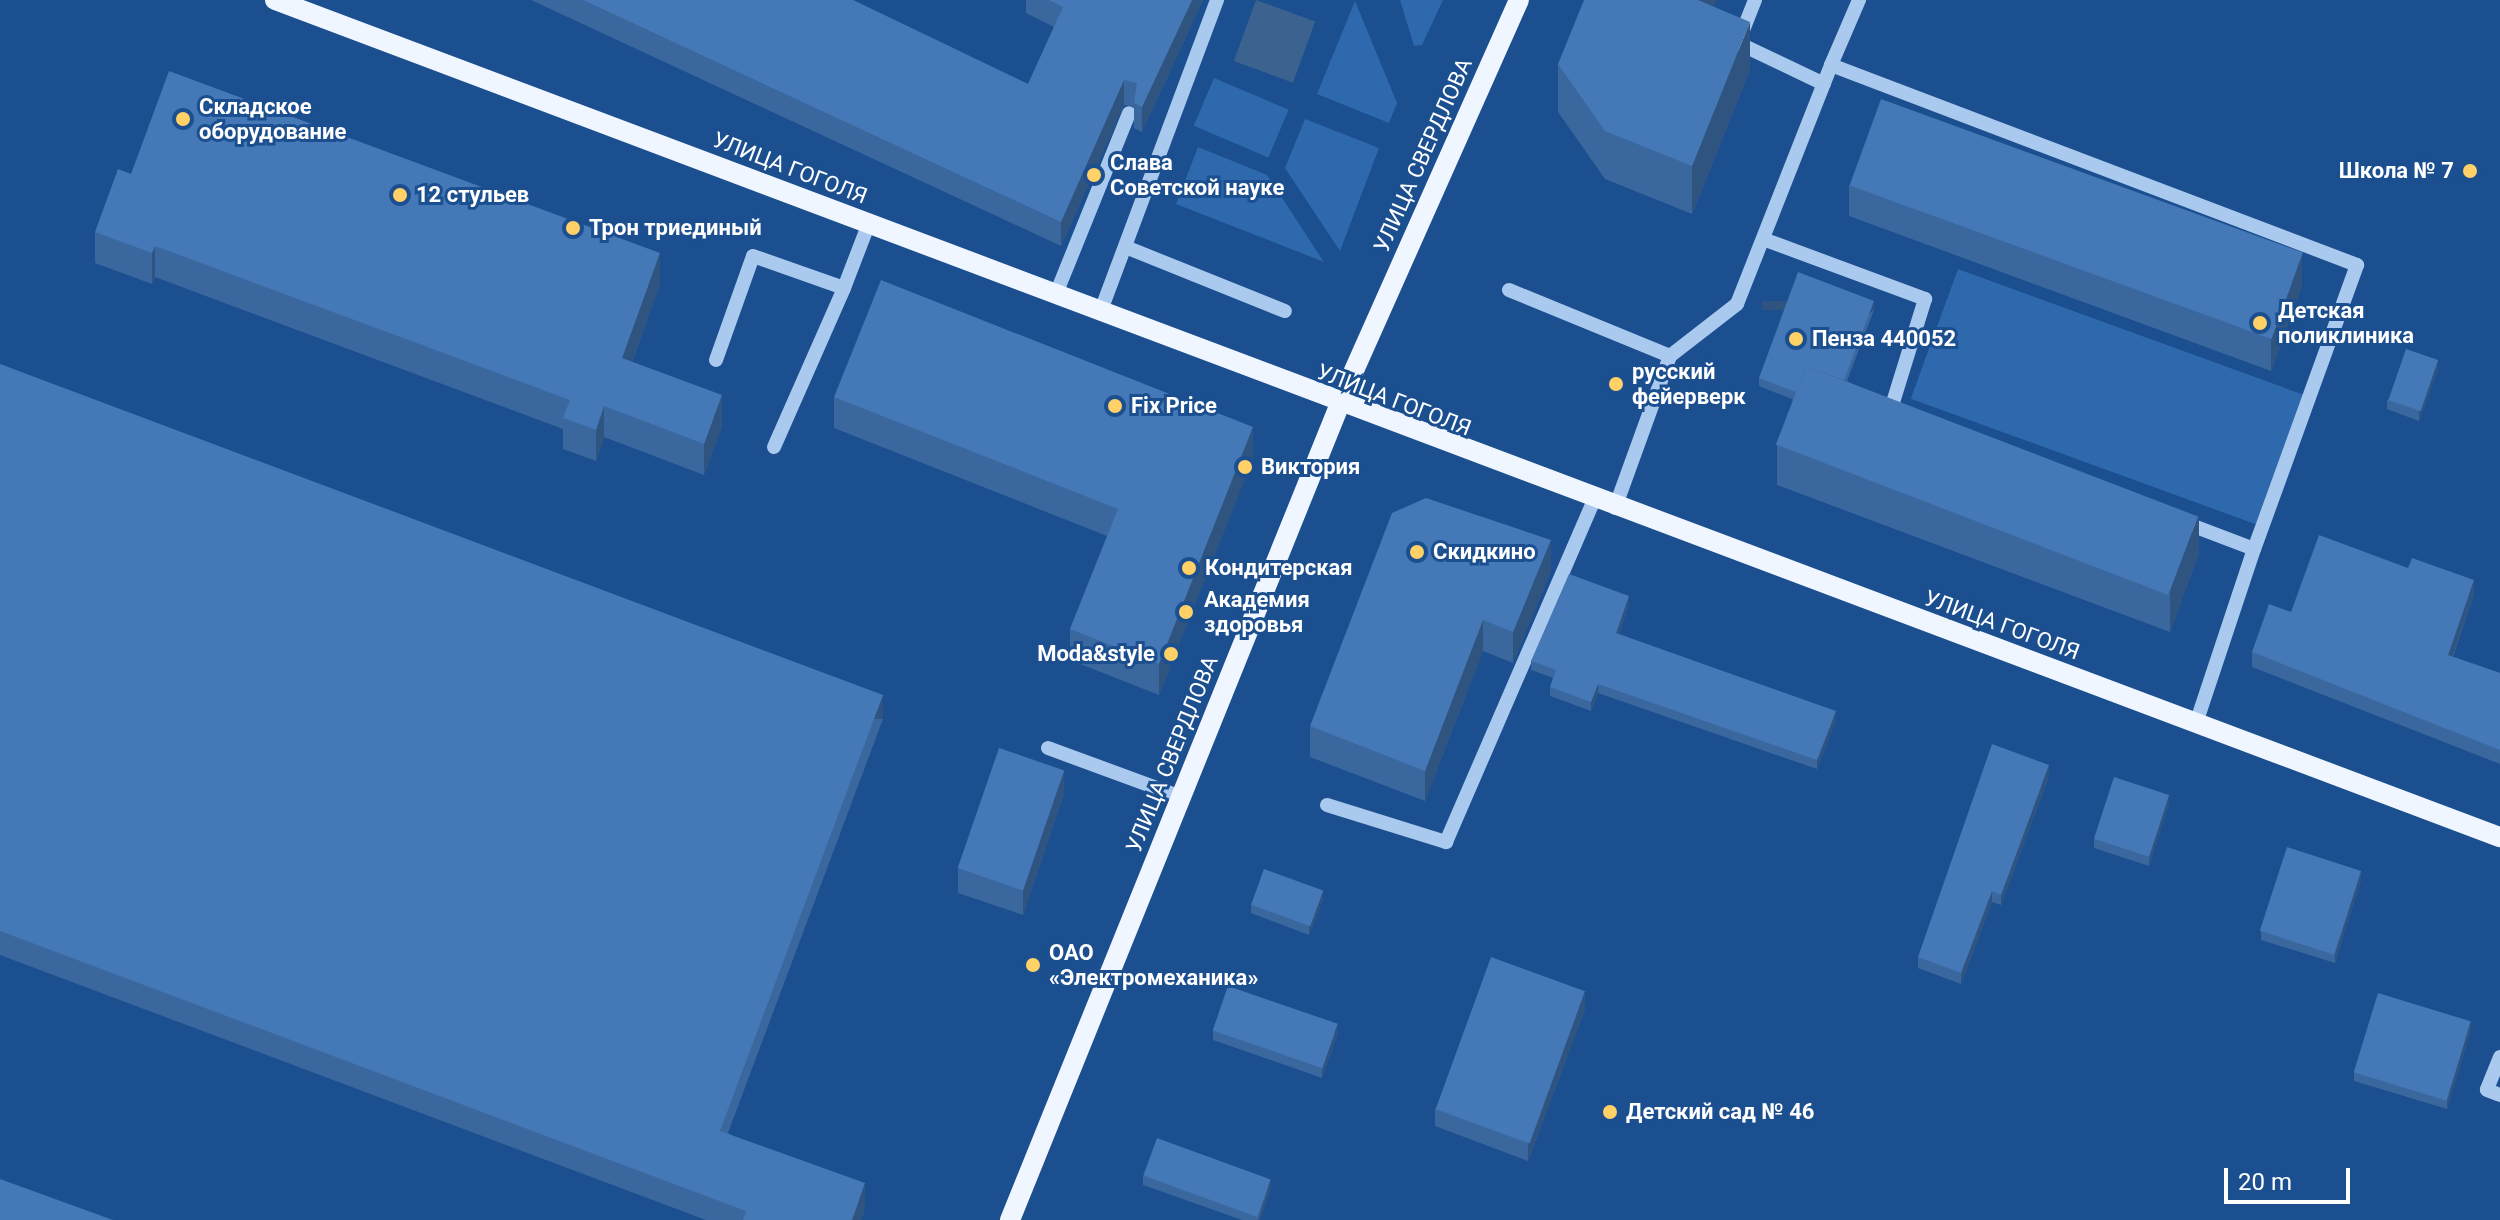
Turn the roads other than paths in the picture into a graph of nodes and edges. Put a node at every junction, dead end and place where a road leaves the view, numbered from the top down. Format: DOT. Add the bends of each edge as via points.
graph roads {
  1 [pos="275,0"];
  2 [pos="1217,0"];
  3 [pos="1519,0"];
  4 [pos="1755,0"];
  5 [pos="1859,0"];
  6 [pos="1831,65"];
  7 [pos="1824,84"];
  8 [pos="1129,113"];
  9 [pos="869,223"];
  10 [pos="1763,239"];
  11 [pos="1128,248"];
  12 [pos="844,288"];
  13 [pos="1509,290"];
  14 [pos="1056,294"];
  15 [pos="1285,311"];
  16 [pos="1100,313"];
  17 [pos="1670,356"];
  18 [pos="716,360"];
  19 [pos="1339,405"];
  20 [pos="1902,416"];
  21 [pos="774,447"];
  22 [pos="1594,500"];
  23 [pos="1615,508"];
  24 [pos="2166,516"];
  25 [pos="2254,549"];
  26 [pos="2196,723"];
  27 [pos="1048,748"];
  28 [pos="1181,797"];
  29 [pos="1327,805"];
  30 [pos="2500,837"];
  31 [pos="2500,1057"];
  32 [pos="2500,1095"];
  33 [pos="1010,1220"];
  1 -- 9 [label="main road, УЛИЦА ГОГОЛЯ"];
  2 -- 11 [label="lane"];
  3 -- 19 [label="main road, УЛИЦА СВЕРДЛОВА"];
  4 -- 7 [label="lane" via="1738,43"];
  5 -- 6 [label="lane"];
  6 -- 7 [label="lane"];
  6 -- 25 [label="lane" via="2357,265"];
  7 -- 10 [label="lane"];
  8 -- 14 [label="lane"];
  9 -- 12 [label="lane"];
  9 -- 14 [label="main road, УЛИЦА ГОГОЛЯ"];
  10 -- 17 [label="lane" via="1737,304"];
  10 -- 20 [label="lane" via="1925,299 1887,411"];
  11 -- 15 [label="lane"];
  11 -- 16 [label="lane"];
  12 -- 18 [label="lane" via="753,256"];
  12 -- 21 [label="lane"];
  13 -- 17 [label="lane"];
  14 -- 16 [label="main road, УЛИЦА ГОГОЛЯ"];
  16 -- 19 [label="main road, УЛИЦА ГОГОЛЯ"];
  17 -- 23 [label="lane"];
  19 -- 22 [label="main road, УЛИЦА ГОГОЛЯ"];
  19 -- 28 [label="main road, УЛИЦА СВЕРДЛОВА"];
  22 -- 23 [label="main road, УЛИЦА ГОГОЛЯ"];
  22 -- 29 [label="lane" via="1446,842"];
  23 -- 26 [label="main road, УЛИЦА ГОГОЛЯ"];
  24 -- 25 [label="lane"];
  25 -- 26 [label="lane"];
  26 -- 30 [label="main road, УЛИЦА ГОГОЛЯ"];
  27 -- 28 [label="lane"];
  28 -- 33 [label="main road, УЛИЦА СВЕРДЛОВА"];
  31 -- 32 [label="lane" via="2487,1090"];
}
